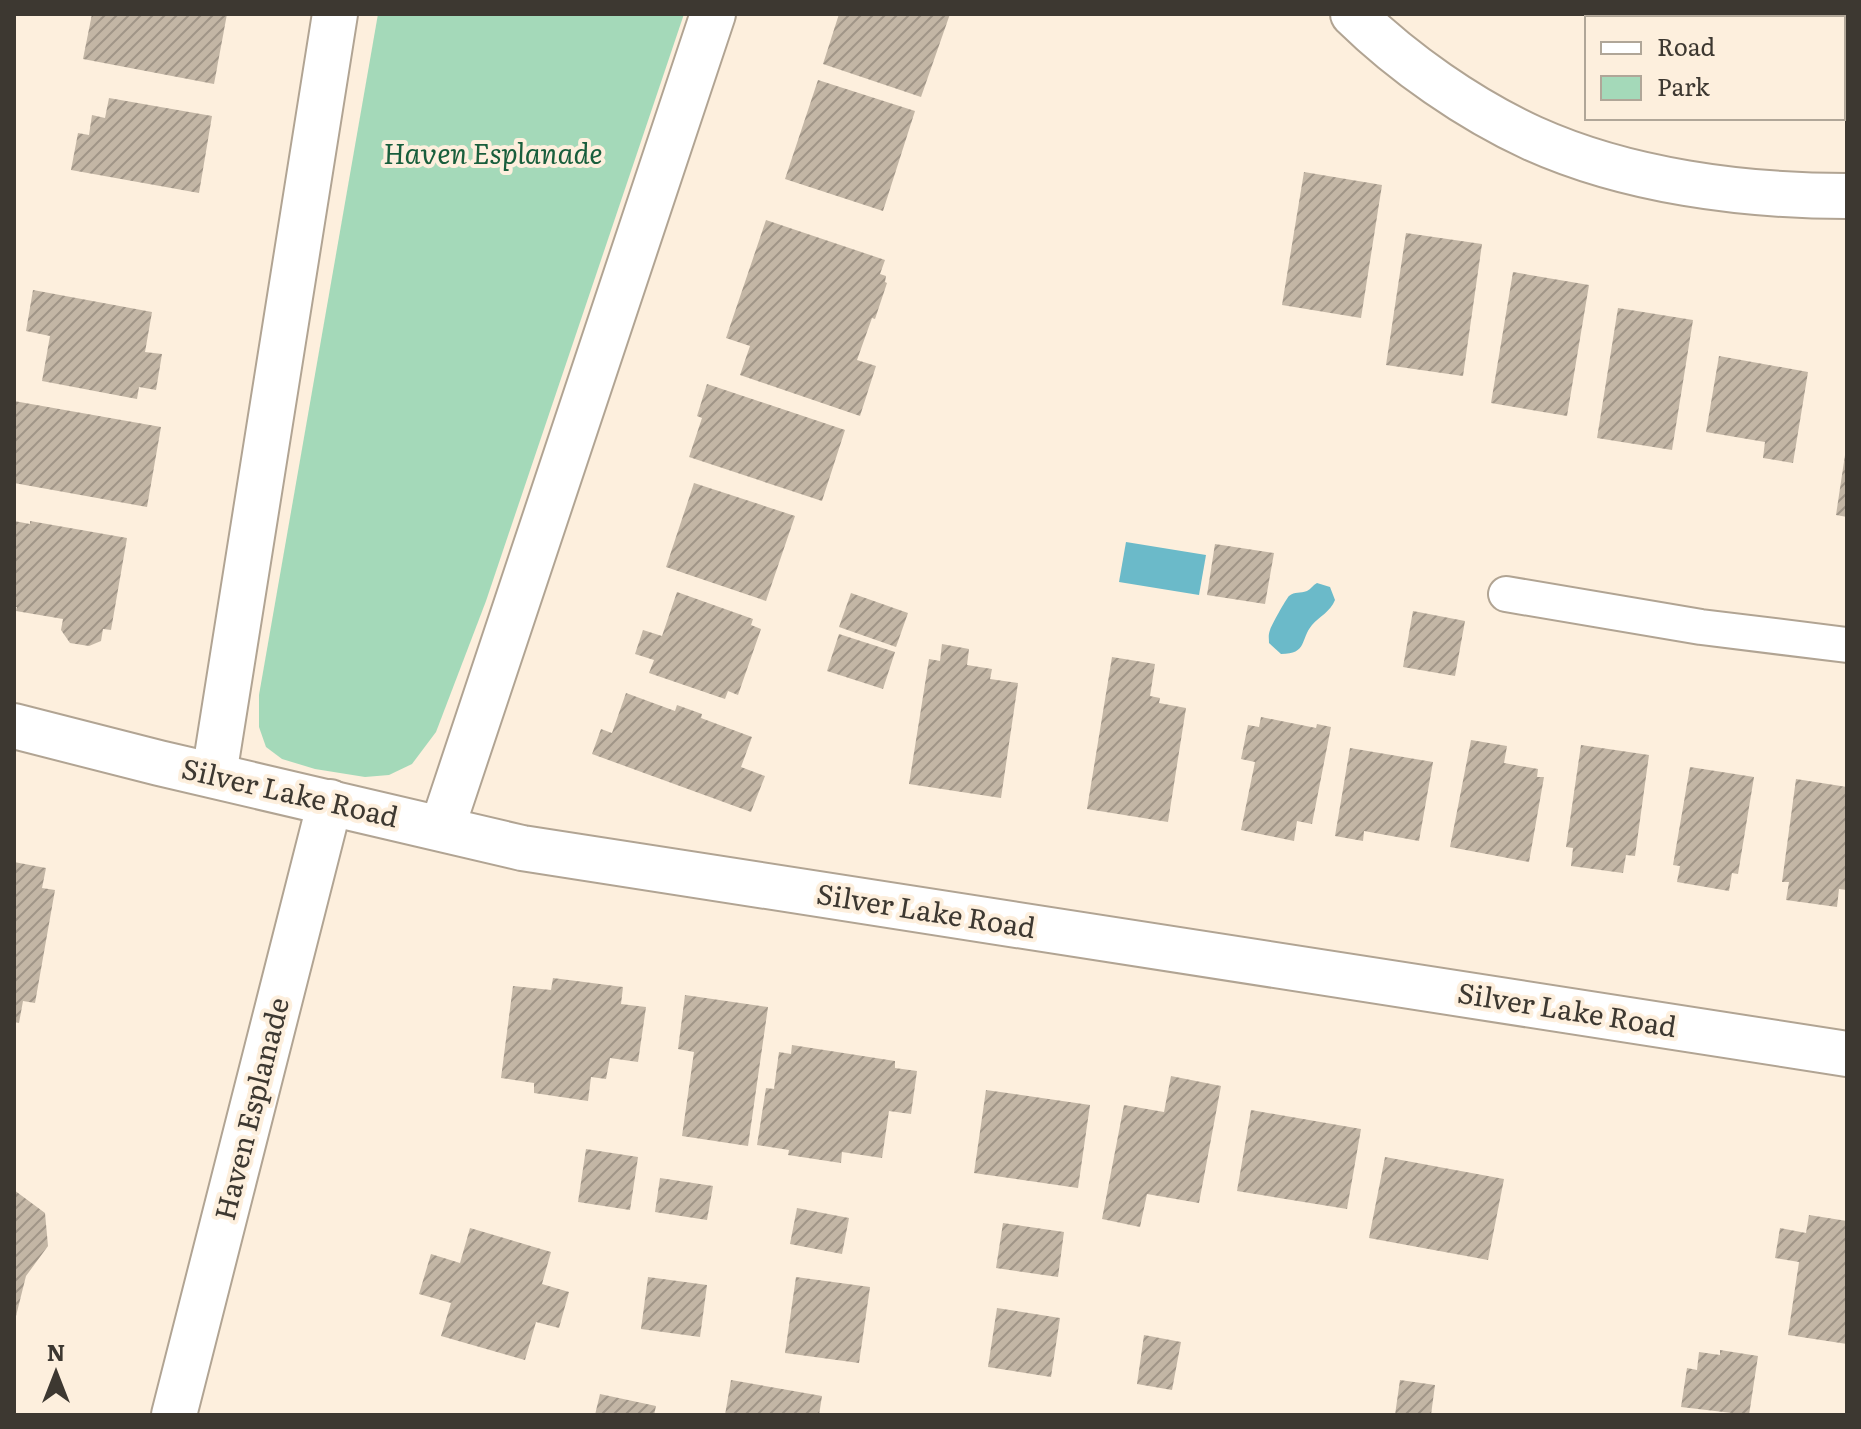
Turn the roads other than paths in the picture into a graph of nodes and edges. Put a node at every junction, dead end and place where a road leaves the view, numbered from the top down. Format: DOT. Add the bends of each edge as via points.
graph roads {
  1 [pos="335,14"];
  2 [pos="713,14"];
  3 [pos="1353,14"];
  4 [pos="1847,196"];
  5 [pos="1506,594"];
  6 [pos="1847,645"];
  7 [pos="14,726"];
  8 [pos="214,775"];
  9 [pos="330,802"];
  10 [pos="442,828"];
  11 [pos="1847,1054"];
  12 [pos="174,1415"];
  1 -- 8 [label="street"];
  2 -- 10 [label="street"];
  3 -- 4 [label="street" via="1399,55 1471,106 1533,139 1606,164 1690,183"];
  5 -- 6 [label="lane"];
  7 -- 8 [label="street, Silver Lake Road"];
  8 -- 9 [label="street, Silver Lake Road"];
  9 -- 10 [label="street, Silver Lake Road"];
  9 -- 12 [label="street, Haven Esplanade"];
  10 -- 11 [label="street, Silver Lake Road" via="522,848"];
}
